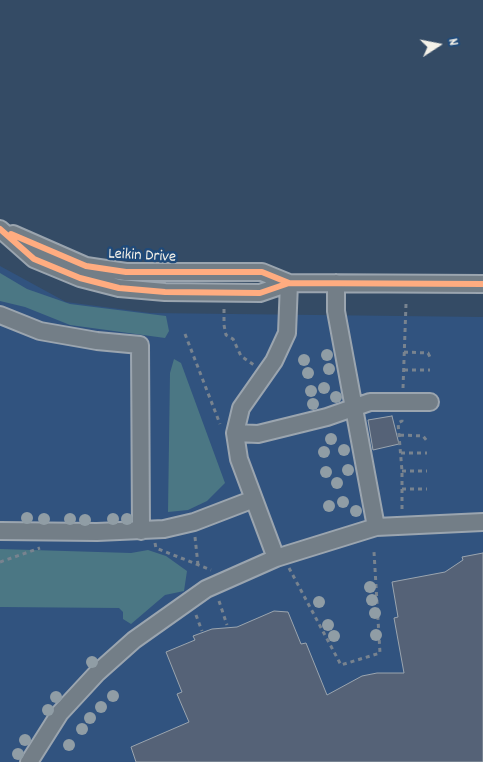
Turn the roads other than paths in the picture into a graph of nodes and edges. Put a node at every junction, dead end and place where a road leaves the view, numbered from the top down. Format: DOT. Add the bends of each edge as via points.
graph roads {
  1 [pos="0,229"];
  2 [pos="289,283"];
  3 [pos="336,284"];
  4 [pos="483,284"];
  5 [pos="0,315"];
  6 [pos="430,402"];
  7 [pos="354,408"];
  8 [pos="235,433"];
  9 [pos="254,499"];
  10 [pos="483,522"];
  11 [pos="376,528"];
  12 [pos="0,531"];
  13 [pos="146,531"];
  14 [pos="280,556"];
  15 [pos="29,762"];
  1 -- 2 [label="street, Leikin Drive" via="34,259 99,284 164,292 260,293"];
  2 -- 3 [label="street, Leikin Drive"];
  2 -- 8 [label="street" via="287,333 282,347 241,408"];
  3 -- 4 [label="street, Leikin Drive"];
  3 -- 7 [label="street" via="336,311"];
  5 -- 13 [label="street" via="40,331 140,345"];
  6 -- 7 [label="street" via="370,402"];
  7 -- 8 [label="street" via="258,434"];
  7 -- 11 [label="street"];
  8 -- 9 [label="street" via="239,459"];
  9 -- 13 [label="street" via="194,522"];
  9 -- 14 [label="street"];
  10 -- 11 [label="street"];
  11 -- 14 [label="street"];
  12 -- 13 [label="street"];
  14 -- 15 [label="street" via="206,589 134,640 60,713"];
}
